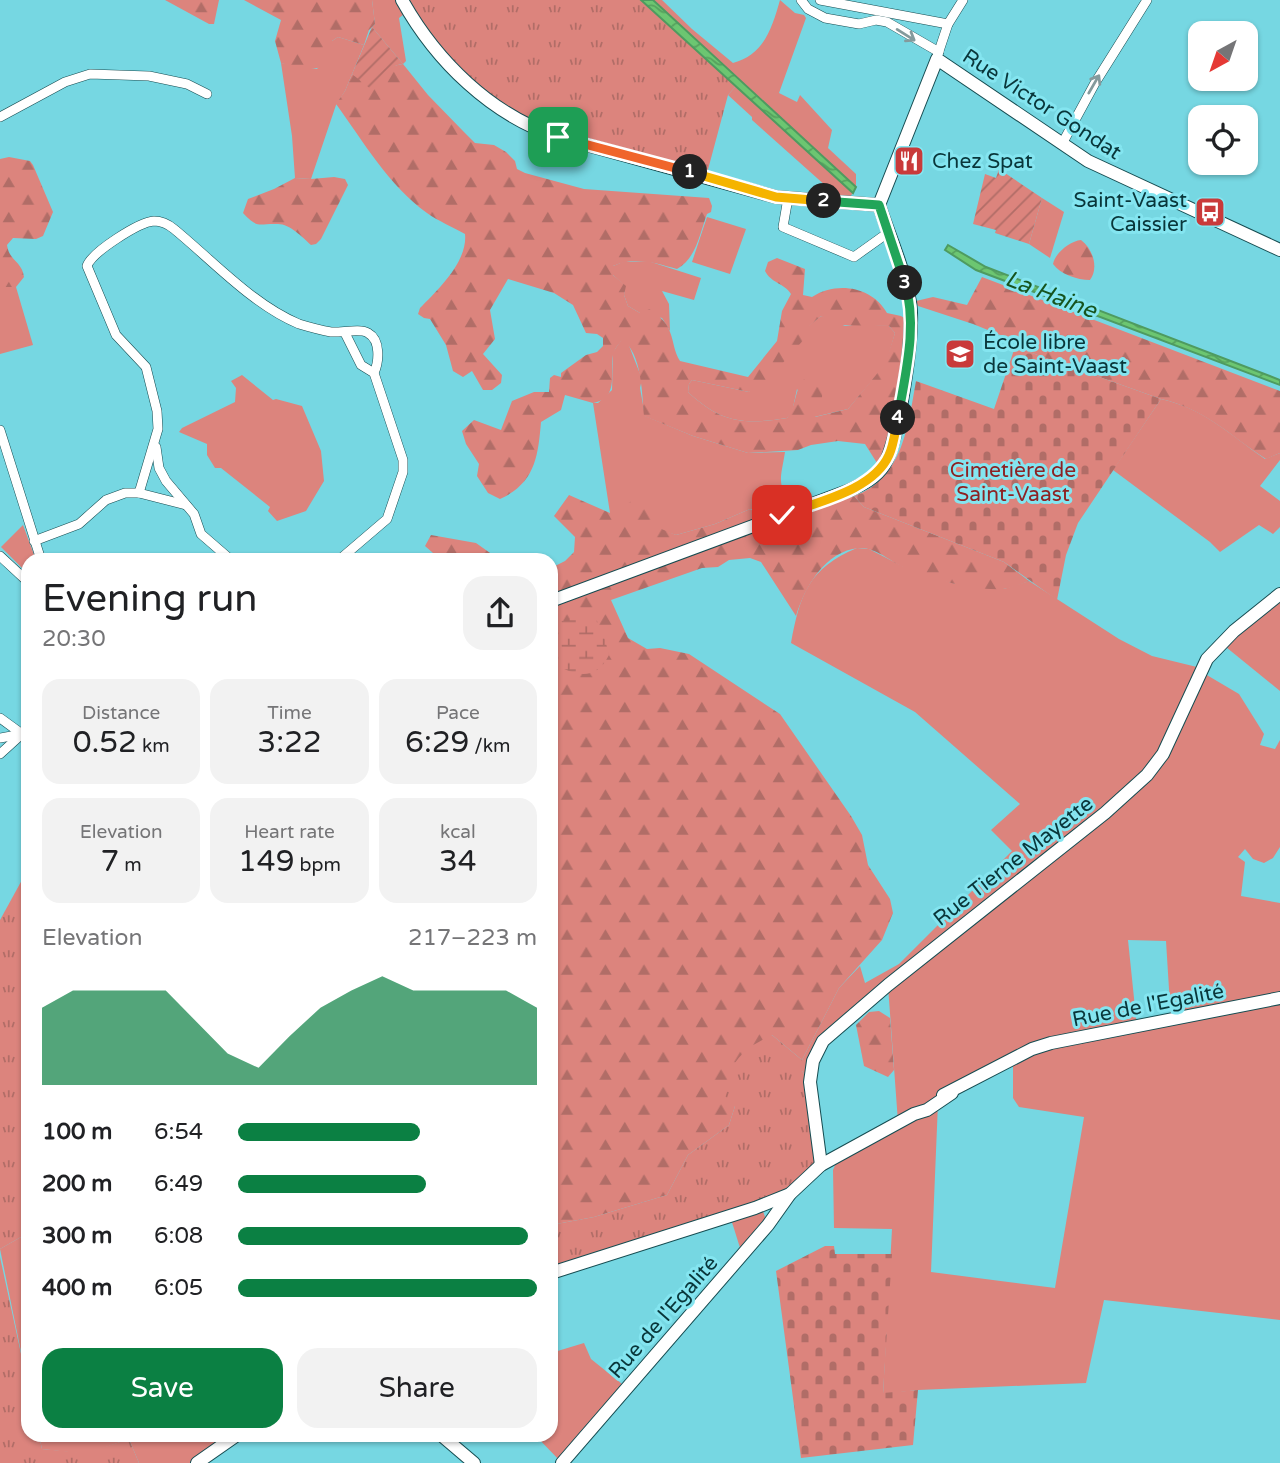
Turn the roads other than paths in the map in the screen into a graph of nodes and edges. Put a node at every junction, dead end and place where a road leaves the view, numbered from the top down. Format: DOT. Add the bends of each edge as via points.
graph roads {
  1 [pos="402,0"];
  2 [pos="801,0"];
  3 [pos="820,0"];
  4 [pos="963,0"];
  5 [pos="1147,0"];
  6 [pos="948,24"];
  7 [pos="938,55"];
  8 [pos="207,94"];
  9 [pos="0,117"];
  10 [pos="1062,144"];
  11 [pos="788,198"];
  12 [pos="879,205"];
  13 [pos="889,232"];
  14 [pos="1280,250"];
  15 [pos="345,333"];
  16 [pos="374,373"];
  17 [pos="0,430"];
  18 [pos="156,438"];
  19 [pos="139,492"];
  20 [pos="186,505"];
  21 [pos="34,541"];
  22 [pos="38,553"];
  23 [pos="223,553"];
  24 [pos="347,553"];
  25 [pos="0,556"];
  26 [pos="21,576"];
  27 [pos="1280,594"];
  28 [pos="558,598"];
  29 [pos="0,718"];
  30 [pos="21,731"];
  31 [pos="21,734"];
  32 [pos="21,736"];
  33 [pos="0,738"];
  34 [pos="0,754"];
  35 [pos="1280,998"];
  36 [pos="821,1165"];
  37 [pos="790,1194"];
  38 [pos="558,1271"];
  39 [pos="227,1442"];
  40 [pos="448,1442"];
  41 [pos="197,1463"];
  42 [pos="474,1463"];
  43 [pos="562,1463"];
  1 -- 11 [label="street" via="416,26 440,54 514,119 558,137"];
  2 -- 7 [label="street, one-way" via="825,18 859,24 887,22"];
  3 -- 6 [label="street"];
  4 -- 6 [label="street"];
  10 -- 5 [label="street, one-way" via="1094,82"];
  6 -- 7 [label="street"];
  7 -- 10 [label="street, Rue Victor Gondat"];
  7 -- 12 [label="street"];
  8 -- 9 [label="street" via="187,84 149,76 90,74 65,82"];
  10 -- 14 [label="street, Rue Victor Gondat" via="1101,169"];
  11 -- 12 [label="street"];
  11 -- 13 [label="street" via="784,228 854,257"];
  12 -- 13 [label="street"];
  13 -- 28 [label="street" via="909,299 911,322 893,444 880,470 850,490"];
  15 -- 16 [label="street" via="361,365"];
  15 -- 16 [label="street" via="364,331 372,336 379,357"];
  15 -- 18 [label="street" via="308,327 272,310 167,224 153,221 139,226 93,256 87,266 116,335 149,373 159,424"];
  16 -- 24 [label="street" via="403,471 387,519"];
  17 -- 21 [label="street"];
  18 -- 19 [label="street"];
  18 -- 20 [label="street" via="159,468"];
  19 -- 20 [label="street"];
  19 -- 21 [label="street" via="111,498 84,521"];
  20 -- 23 [label="street" via="201,534"];
  21 -- 22 [label="street"];
  25 -- 26 [label="street"];
  27 -- 36 [label="street, Rue Tierne Mayette" via="1207,659 1163,754 1147,775 823,1041 810,1082"];
  29 -- 30 [label="street"];
  31 -- 33 [label="street"];
  32 -- 34 [label="street"];
  35 -- 36 [label="street, Rue de l'Egalité" via="1032,1049"];
  36 -- 37 [label="street"];
  37 -- 38 [label="street"];
  37 -- 43 [label="street, Rue de l'Egalité"];
  39 -- 41 [label="street"];
  40 -- 42 [label="street"];
}
